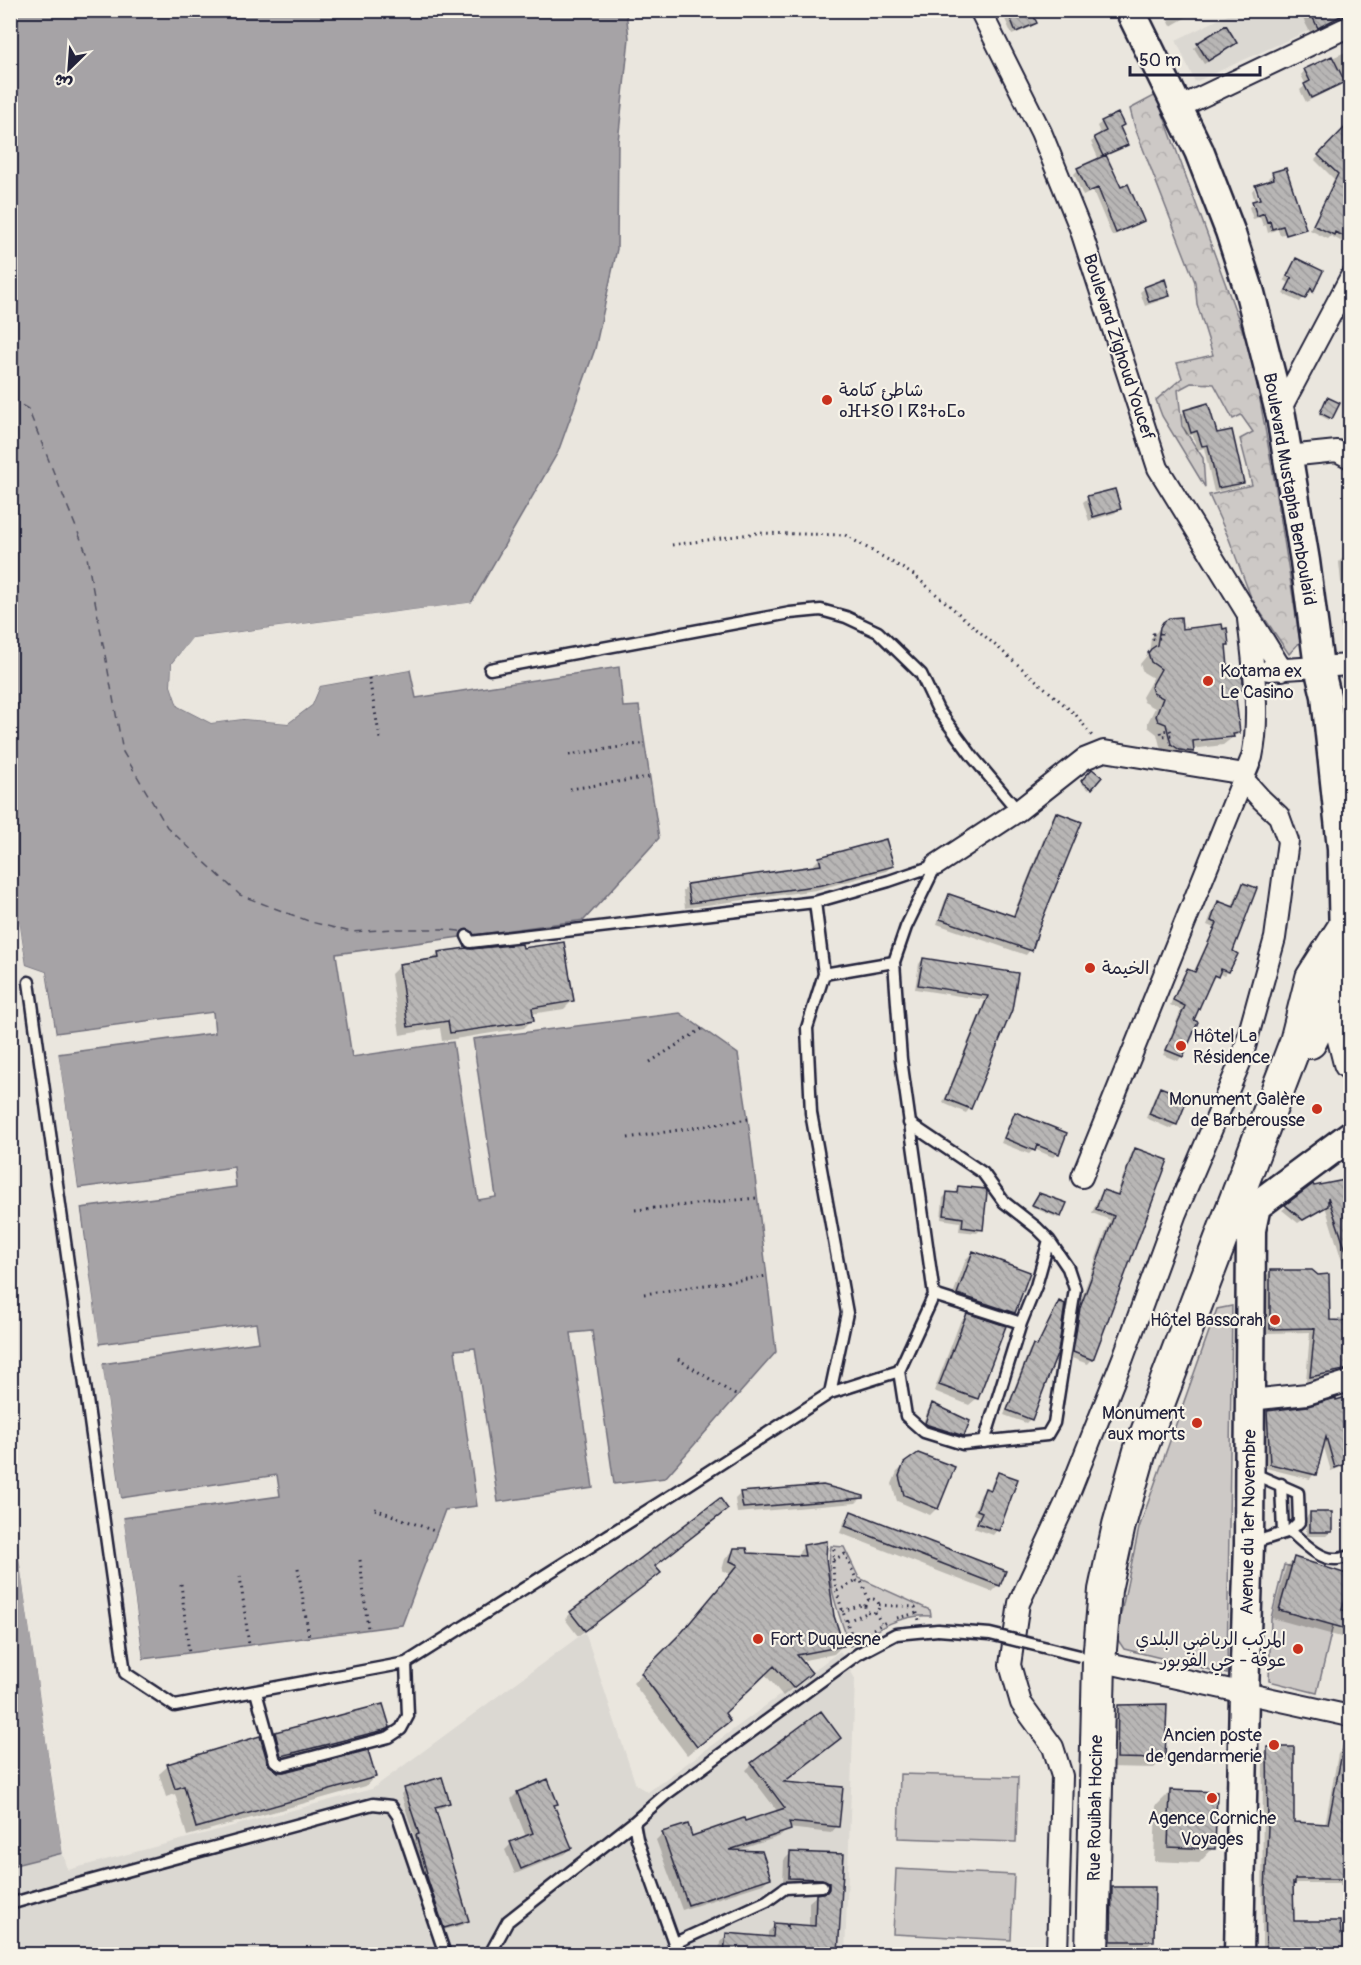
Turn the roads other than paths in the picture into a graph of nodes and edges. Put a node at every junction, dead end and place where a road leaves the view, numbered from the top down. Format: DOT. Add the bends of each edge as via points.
graph roads {
  1 [pos="980,10"];
  2 [pos="1130,10"];
  3 [pos="1350,26"];
  4 [pos="1178,108"];
  5 [pos="1350,278"];
  6 [pos="1280,410"];
  7 [pos="1288,456"];
  8 [pos="1350,458"];
  9 [pos="1248,614"];
  10 [pos="1350,665"];
  11 [pos="1319,667"];
  12 [pos="490,669"];
  13 [pos="1282,670"];
  14 [pos="1254,671"];
  15 [pos="1244,776"];
  16 [pos="1018,811"];
  17 [pos="1346,858"];
  18 [pos="936,865"];
  19 [pos="815,902"];
  20 [pos="1347,923"];
  21 [pos="467,936"];
  22 [pos="894,962"];
  23 [pos="824,974"];
  24 [pos="29,982"];
  25 [pos="1335,992"];
  26 [pos="1350,1063"];
  27 [pos="909,1123"];
  28 [pos="1350,1136"];
  29 [pos="1082,1177"];
  30 [pos="1246,1204"];
  31 [pos="1049,1240"];
  32 [pos="1237,1244"];
  33 [pos="934,1295"];
  34 [pos="1251,1306"];
  35 [pos="1192,1319"];
  36 [pos="1021,1323"];
  37 [pos="899,1371"];
  38 [pos="1350,1381"];
  39 [pos="830,1393"];
  40 [pos="1250,1400"];
  41 [pos="984,1442"];
  42 [pos="1248,1471"];
  43 [pos="1281,1484"];
  44 [pos="1287,1532"];
  45 [pos="1249,1544"];
  46 [pos="1350,1556"];
  47 [pos="1089,1659"];
  48 [pos="406,1663"];
  49 [pos="256,1692"];
  50 [pos="1244,1693"];
  51 [pos="1350,1716"];
  52 [pos="634,1822"];
  53 [pos="822,1886"];
  54 [pos="10,1904"];
  55 [pos="676,1949"];
  56 [pos="445,1954"];
  57 [pos="490,1954"];
  58 [pos="1057,1954"];
  59 [pos="1092,1954"];
  60 [pos="1239,1954"];
  1 -- 9 [label="street, Boulevard Zighoud Youcef" via="1041,132 1080,228 1158,468"];
  2 -- 4 [label="main road, Boulevard Mustapha Benboulaïd"];
  3 -- 4 [label="street"];
  4 -- 6 [label="main road, Boulevard Mustapha Benboulaïd" via="1230,231"];
  5 -- 6 [label="street"];
  6 -- 7 [label="main road, Boulevard Mustapha Benboulaïd"];
  7 -- 8 [label="street" via="1337,451"];
  7 -- 11 [label="main road, Boulevard Mustapha Benboulaïd"];
  9 -- 13 [label="street, Boulevard Zighoud Youcef"];
  9 -- 14 [label="street"];
  10 -- 11 [label="street"];
  11 -- 13 [label="street"];
  11 -- 17 [label="main road, Boulevard Mustapha Benboulaïd"];
  12 -- 16 [label="lane" via="821,610 878,632 921,674 938,710"];
  13 -- 14 [label="street"];
  14 -- 15 [label="street" via="1256,740"];
  15 -- 16 [label="street" via="1104,751 1084,759"];
  15 -- 29 [label="street"];
  15 -- 58 [label="street" via="1261,800 1279,816 1288,841 1275,938 1242,1058 1176,1213 1065,1504 1019,1603 1010,1665 1021,1703 1053,1747 1062,1776"];
  16 -- 18 [label="street"];
  17 -- 20 [label="main road"];
  17 -- 25 [label="main road"];
  18 -- 19 [label="lane"];
  18 -- 22 [label="lane"];
  19 -- 21 [label="lane" via="471,942"];
  19 -- 23 [label="lane"];
  20 -- 25 [label="main road"];
  22 -- 23 [label="lane"];
  22 -- 27 [label="lane"];
  23 -- 39 [label="lane" via="807,1028 811,1113 847,1313"];
  24 -- 49 [label="lane" via="125,1673 175,1706"];
  25 -- 26 [label="main road"];
  25 -- 30 [label="main road" via="1296,1042"];
  27 -- 31 [label="lane" via="983,1173 1004,1202"];
  27 -- 33 [label="lane"];
  28 -- 30 [label="main road"];
  30 -- 32 [label="main road"];
  30 -- 34 [label="main road" via="1251,1230"];
  30 -- 35 [label="main road"];
  31 -- 36 [label="lane"];
  31 -- 41 [label="lane" via="1068,1268 1075,1289 1054,1423 1047,1435"];
  32 -- 34 [label="main road"];
  32 -- 35 [label="main road"];
  33 -- 36 [label="lane"];
  33 -- 37 [label="lane"];
  34 -- 40 [label="main road, Avenue du 1er Novembre"];
  35 -- 47 [label="main road, Rue Rouibah Hocine" via="1140,1451"];
  36 -- 41 [label="lane"];
  37 -- 39 [label="lane"];
  37 -- 41 [label="lane" via="906,1416 924,1432 963,1444"];
  38 -- 40 [label="street" via="1307,1394"];
  39 -- 48 [label="lane"];
  40 -- 42 [label="main road, Avenue du 1er Novembre"];
  42 -- 43 [label="lane"];
  42 -- 45 [label="main road, Avenue du 1er Novembre"];
  43 -- 44 [label="lane"];
  43 -- 44 [label="lane" via="1298,1493 1299,1522"];
  44 -- 45 [label="lane"];
  44 -- 46 [label="lane" via="1325,1557"];
  45 -- 50 [label="main road, Avenue du 1er Novembre"];
  47 -- 50 [label="street"];
  47 -- 52 [label="lane, bridge" via="990,1634 938,1629 896,1634 858,1654"];
  47 -- 59 [label="main road, Rue Rouibah Hocine"];
  48 -- 49 [label="lane"];
  48 -- 49 [label="lane" via="408,1716 401,1729 389,1737 282,1766 275,1761"];
  50 -- 51 [label="street"];
  50 -- 60 [label="main road, Avenue du 1er Novembre"];
  52 -- 55 [label="lane"];
  52 -- 57 [label="lane" via="508,1921"];
  53 -- 55 [label="lane" via="785,1888"];
  54 -- 56 [label="lane" via="373,1804 391,1806 398,1816"];
}
